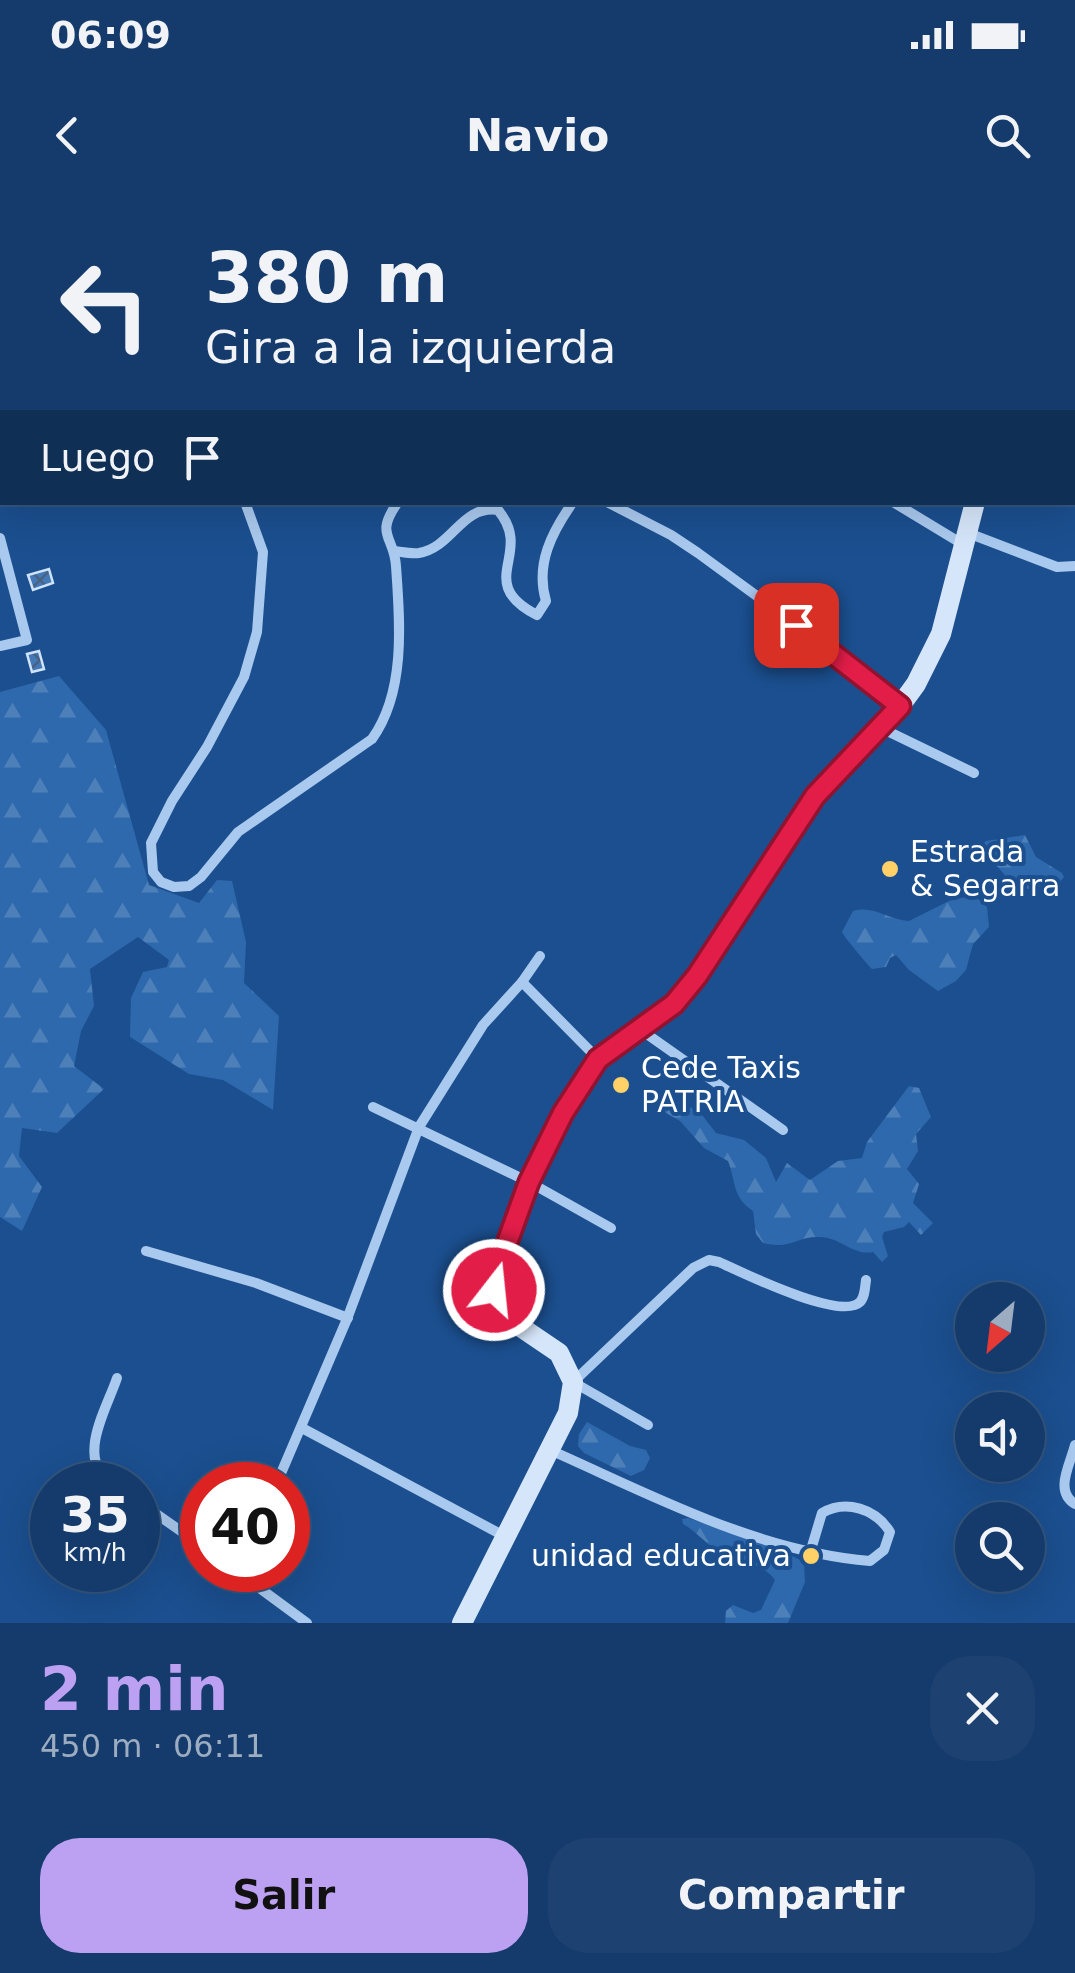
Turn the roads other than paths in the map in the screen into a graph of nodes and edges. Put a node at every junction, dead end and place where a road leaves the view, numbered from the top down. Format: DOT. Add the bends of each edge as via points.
graph roads {
  1 [pos="246,505"];
  2 [pos="396,505"];
  3 [pos="570,505"];
  4 [pos="613,505"];
  5 [pos="899,505"];
  6 [pos="974,505"];
  7 [pos="0,538"];
  8 [pos="966,539"];
  9 [pos="394,551"];
  10 [pos="1075,566"];
  11 [pos="0,646"];
  12 [pos="900,706"];
  13 [pos="880,728"];
  14 [pos="974,773"];
  15 [pos="540,956"];
  16 [pos="522,982"];
  17 [pos="642,1030"];
  18 [pos="598,1059"];
  19 [pos="372,1107"];
  20 [pos="419,1128"];
  21 [pos="783,1130"];
  22 [pos="529,1182"];
  23 [pos="611,1228"];
  24 [pos="146,1251"];
  25 [pos="866,1280"];
  26 [pos="348,1318"];
  27 [pos="117,1378"];
  28 [pos="574,1382"];
  29 [pos="648,1425"];
  30 [pos="302,1428"];
  31 [pos="1075,1445"];
  32 [pos="550,1450"];
  33 [pos="95,1462"];
  34 [pos="286,1462"];
  35 [pos="1075,1504"];
  36 [pos="506,1537"];
  37 [pos="810,1553"];
  38 [pos="265,1592"];
  39 [pos="307,1623"];
  40 [pos="462,1623"];
  1 -- 9 [label="street" via="263,552 256,632 244,677 151,842 154,872 174,887 201,878 238,832 372,739 387,719 397,673"];
  2 -- 9 [label="street" via="386,527"];
  3 -- 9 [label="street" via="548,543 546,601 536,615 509,593 505,568 512,534 498,510 464,518 439,546 418,554"];
  4 -- 12 [label="street" via="698,553"];
  5 -- 8 [label="street"];
  6 -- 8 [label="street"];
  7 -- 11 [label="street" via="27,640"];
  8 -- 10 [label="street" via="1057,567"];
  8 -- 12 [label="street" via="941,634"];
  12 -- 13 [label="street"];
  13 -- 14 [label="street"];
  13 -- 17 [label="street" via="815,796 697,976"];
  15 -- 16 [label="street"];
  16 -- 18 [label="street"];
  16 -- 20 [label="street" via="484,1025"];
  17 -- 18 [label="street"];
  17 -- 21 [label="street"];
  18 -- 22 [label="street"];
  19 -- 20 [label="street"];
  20 -- 22 [label="street"];
  20 -- 26 [label="street"];
  22 -- 23 [label="street"];
  22 -- 28 [label="street" via="494,1279 496,1304 559,1353"];
  24 -- 26 [label="street"];
  25 -- 28 [label="street" via="858,1305 845,1308 805,1300 709,1260"];
  26 -- 30 [label="street"];
  27 -- 33 [label="street" via="92,1450"];
  28 -- 29 [label="street"];
  28 -- 32 [label="street"];
  30 -- 34 [label="street"];
  30 -- 36 [label="street"];
  31 -- 35 [label="street" via="1063,1490"];
  32 -- 36 [label="street"];
  32 -- 37 [label="street" via="726,1528"];
  36 -- 40 [label="street"];
  37 -- 37 [label="street" via="870,1561 884,1550 890,1532 875,1514 831,1508 822,1513"];
  38 -- 39 [label="street"];
}
